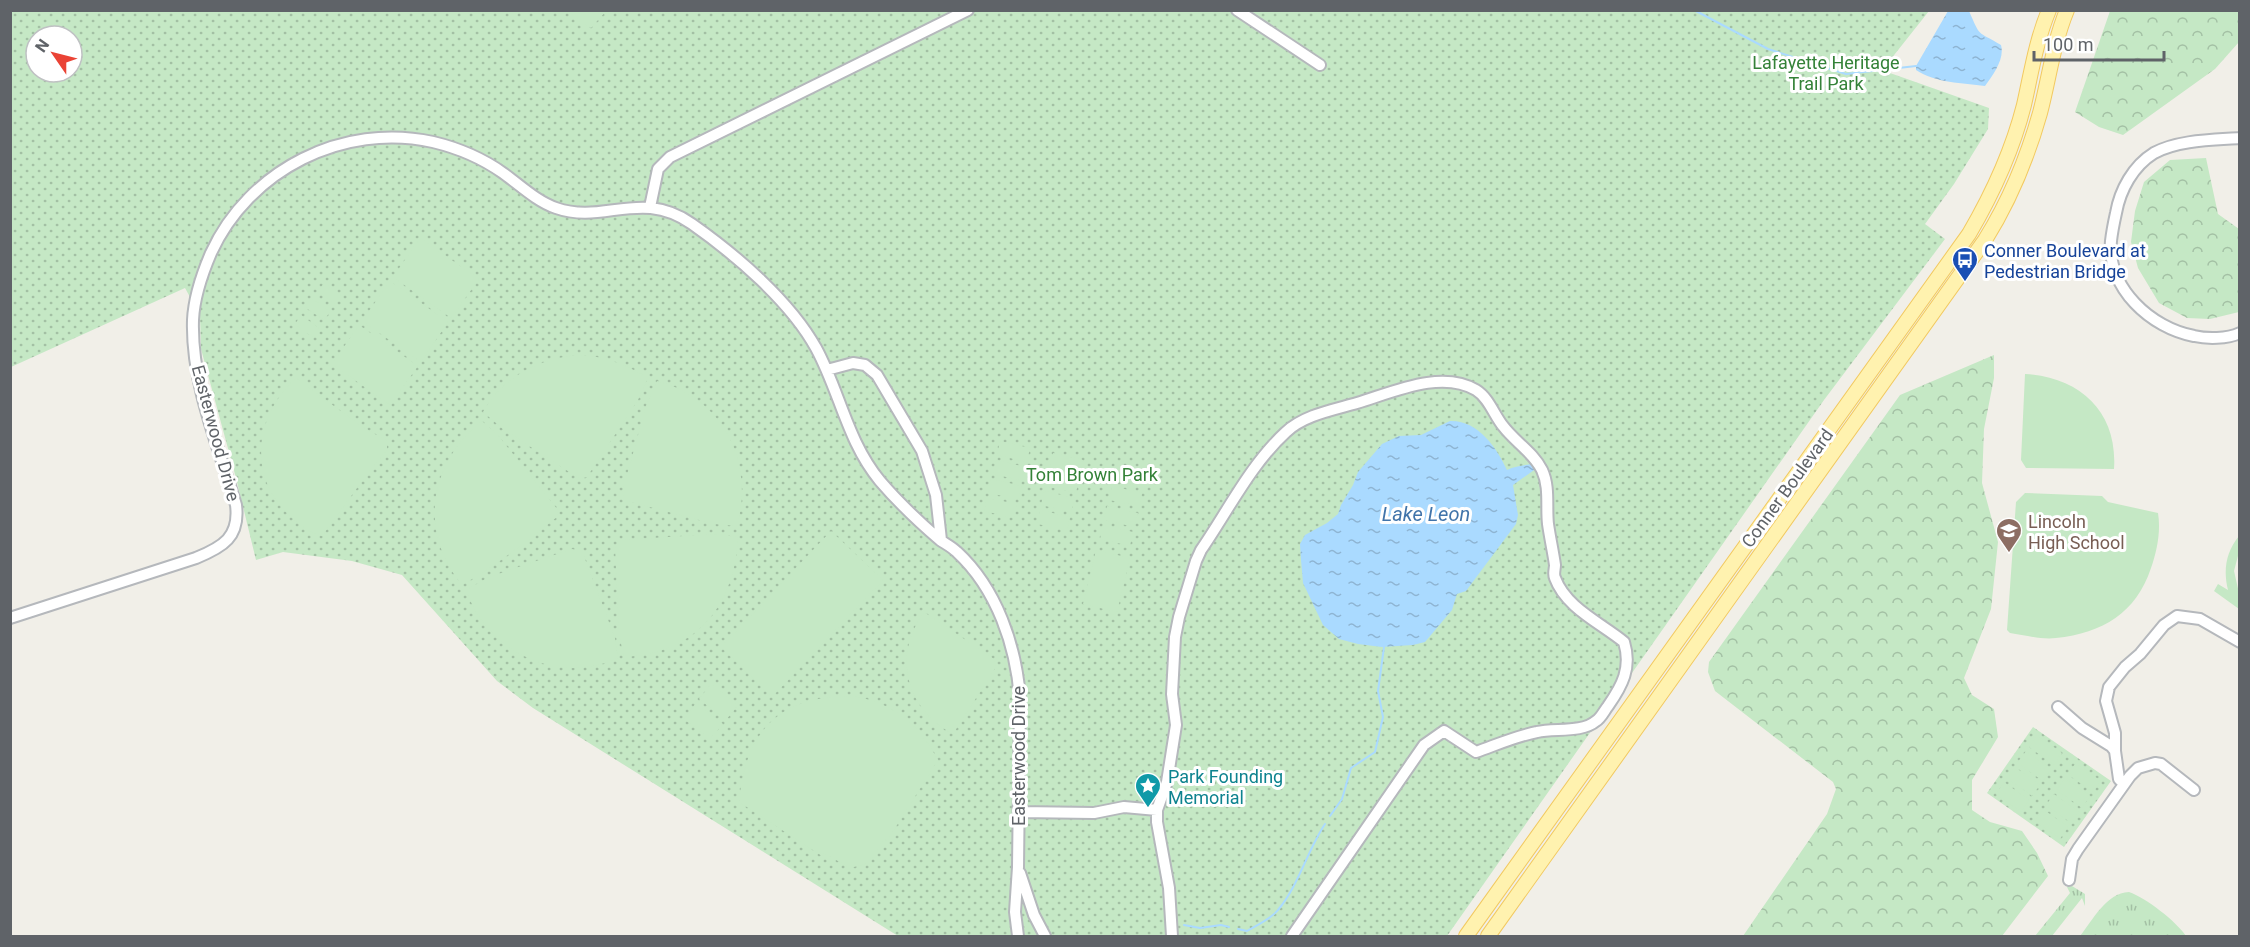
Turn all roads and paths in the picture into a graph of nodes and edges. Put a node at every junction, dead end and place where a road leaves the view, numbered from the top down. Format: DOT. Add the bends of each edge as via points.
graph roads {
  1 [pos="968,10"];
  2 [pos="1237,10"];
  3 [pos="2049,10"];
  4 [pos="2067,10"];
  5 [pos="1320,65"];
  6 [pos="2240,138"];
  7 [pos="650,207"];
  8 [pos="1950,261"];
  9 [pos="1964,271"];
  10 [pos="2240,333"];
  11 [pos="827,370"];
  12 [pos="941,540"];
  13 [pos="10,618"];
  14 [pos="2240,642"];
  15 [pos="2058,707"];
  16 [pos="2115,751"];
  17 [pos="2124,784"];
  18 [pos="2194,790"];
  19 [pos="1157,810"];
  20 [pos="1019,812"];
  21 [pos="1539,836"];
  22 [pos="1553,845"];
  23 [pos="1018,867"];
  24 [pos="2069,880"];
  25 [pos="1018,936"];
  26 [pos="1045,936"];
  27 [pos="1172,936"];
  28 [pos="1293,936"];
  29 [pos="1466,936"];
  30 [pos="1488,936"];
  1 -- 7 [label="street" via="670,157 658,169"];
  2 -- 5 [label="street"];
  3 -- 8 [label="main road, Conner Boulevard" via="2005,165 1969,234"];
  4 -- 9 [label="main road, Conner Boulevard" via="2022,170 2001,214"];
  6 -- 10 [label="street" via="2176,145 2142,162 2122,190 2110,242 2119,279 2144,313 2170,330 2200,338"];
  7 -- 11 [label="street, Easterwood Drive" via="687,221 748,270 802,326"];
  7 -- 13 [label="street, Easterwood Drive" via="577,212 555,208 487,162 451,147 414,139 373,139 330,148 278,172 248,198 226,225 203,273 193,317 195,363 236,505 237,524 232,533 222,546 196,558"];
  8 -- 9 [label="main road"];
  8 -- 21 [label="main road, Conner Boulevard"];
  9 -- 22 [label="main road, Conner Boulevard"];
  11 -- 12 [label="street, Easterwood Drive" via="862,456 890,493"];
  11 -- 12 [label="street" via="853,363 865,365 877,375 922,451 936,495"];
  12 -- 20 [label="street, Easterwood Drive" via="975,573 993,600 1011,643 1020,698"];
  14 -- 16 [label="street" via="2200,619 2177,616 2164,625 2109,687 2106,701 2115,733"];
  15 -- 16 [label="street"];
  16 -- 17 [label="street" via="2119,778"];
  17 -- 18 [label="street" via="2138,768 2155,763"];
  17 -- 24 [label="street" via="2072,859"];
  19 -- 20 [label="street" via="1124,807 1094,813"];
  19 -- 27 [label="street" via="1170,888"];
  19 -- 28 [label="street" via="1167,782 1176,725 1172,694 1179,617 1196,561 1265,454 1288,430 1319,414 1432,382 1476,390 1541,469 1554,576 1576,607 1624,642 1627,663 1623,682 1596,722 1582,727 1539,731 1476,752 1444,731 1424,745"];
  20 -- 23 [label="street, Easterwood Drive"];
  21 -- 22 [label="main road"];
  21 -- 29 [label="main road, Conner Boulevard"];
  22 -- 30 [label="main road, Conner Boulevard"];
  23 -- 25 [label="street, Easterwood Drive"];
  23 -- 26 [label="street, Easterwood Drive"];
}
